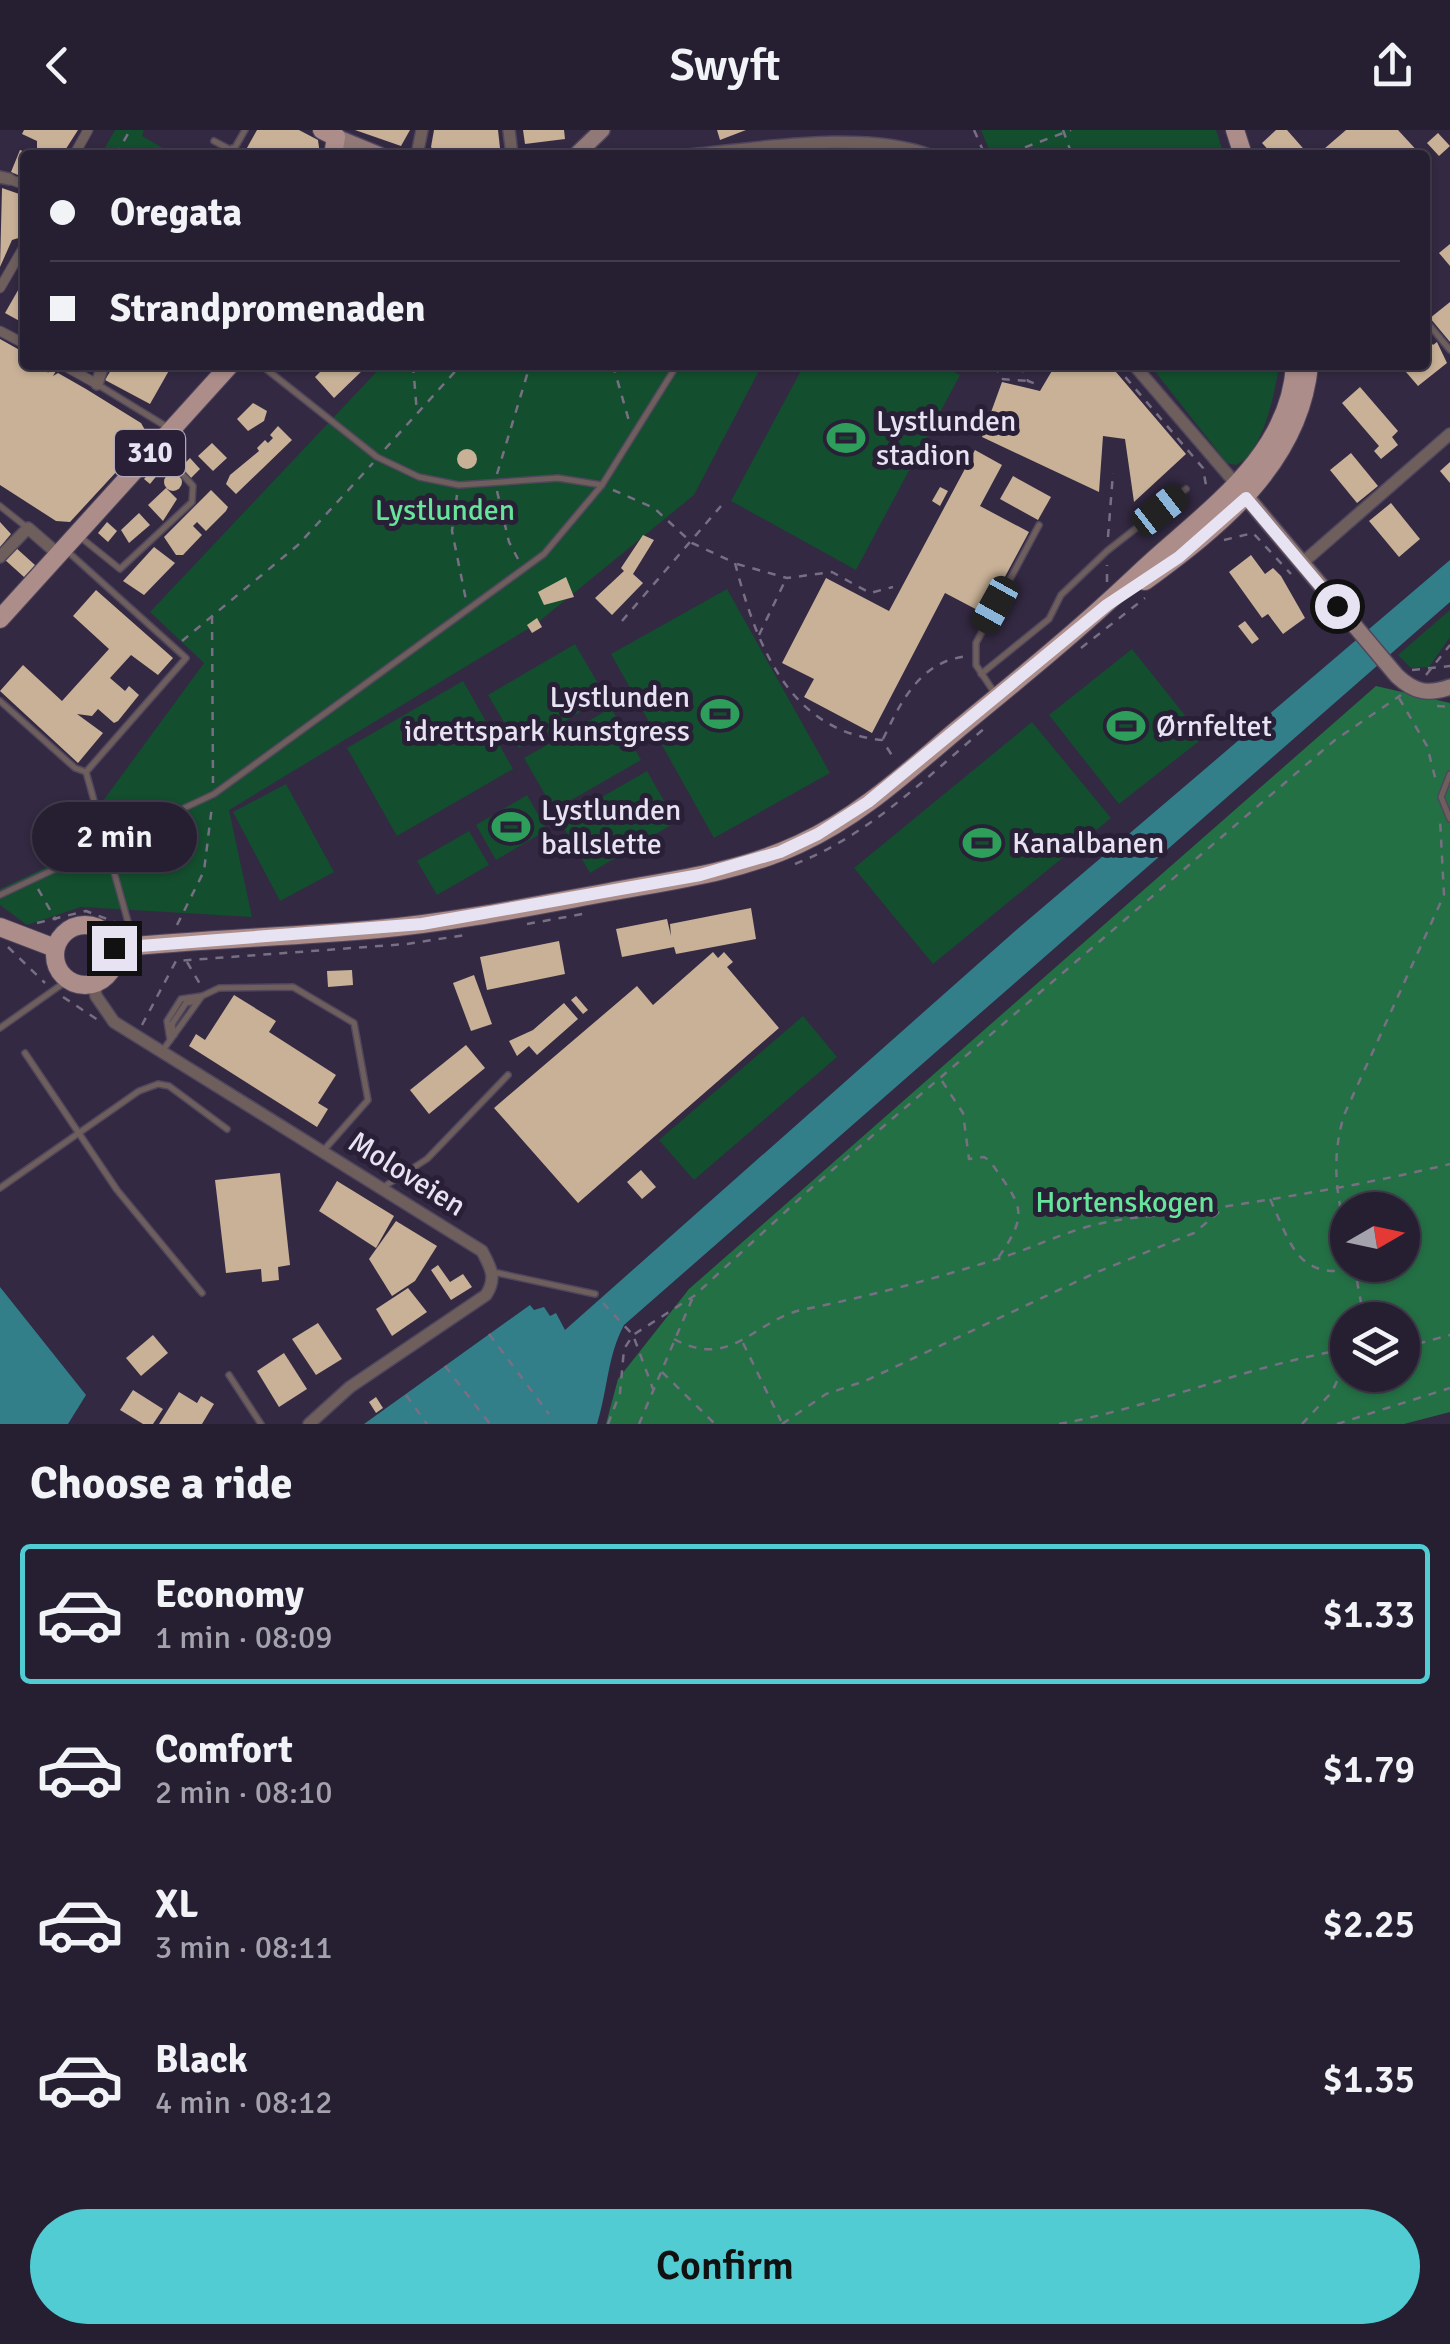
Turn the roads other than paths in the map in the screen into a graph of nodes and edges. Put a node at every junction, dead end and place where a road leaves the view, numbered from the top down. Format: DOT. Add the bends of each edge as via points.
graph roads {
  1 [pos="602,130"];
  2 [pos="214,141"];
  3 [pos="331,141"];
  4 [pos="228,150"];
  5 [pos="362,150"];
  6 [pos="581,150"];
  7 [pos="803,150"];
  8 [pos="914,150"];
  9 [pos="20,254"];
  10 [pos="0,288"];
  11 [pos="1430,326"];
  12 [pos="1450,350"];
  13 [pos="71,370"];
  14 [pos="101,370"];
  15 [pos="225,370"];
  16 [pos="266,370"];
  17 [pos="674,370"];
  18 [pos="1138,370"];
  19 [pos="1295,370"];
  20 [pos="1308,370"];
  21 [pos="97,384"];
  22 [pos="172,429"];
  23 [pos="1450,434"];
  24 [pos="156,446"];
  25 [pos="602,485"];
  26 [pos="1186,489"];
  27 [pos="1241,491"];
  28 [pos="0,506"];
  29 [pos="1039,525"];
  30 [pos="28,528"];
  31 [pos="66,546"];
  32 [pos="0,557"];
  33 [pos="1300,564"];
  34 [pos="0,619"];
  35 [pos="981,674"];
  36 [pos="1450,687"];
  37 [pos="998,697"];
  38 [pos="0,701"];
  39 [pos="86,772"];
  40 [pos="1450,774"];
  41 [pos="1450,819"];
  42 [pos="108,843"];
  43 [pos="0,895"];
  44 [pos="0,927"];
  45 [pos="130,929"];
  46 [pos="55,948"];
  47 [pos="114,948"];
  48 [pos="68,980"];
  49 [pos="94,984"];
  50 [pos="203,997"];
  51 [pos="0,1028"];
  52 [pos="172,1037"];
  53 [pos="162,1051"];
  54 [pos="25,1053"];
  55 [pos="508,1075"];
  56 [pos="227,1129"];
  57 [pos="78,1133"];
  58 [pos="323,1151"];
  59 [pos="0,1188"];
  60 [pos="383,1188"];
  61 [pos="493,1272"];
  62 [pos="202,1293"];
  63 [pos="595,1294"];
  64 [pos="229,1375"];
  65 [pos="262,1424"];
  66 [pos="309,1424"];
  1 -- 6 [label="main road"];
  2 -- 4 [label="lane"];
  3 -- 5 [label="main road"];
  7 -- 8 [label="street"];
  9 -- 10 [label="street"];
  11 -- 12 [label="lane"];
  13 -- 21 [label="street"];
  14 -- 21 [label="street"];
  15 -- 22 [label="main road, 310"];
  16 -- 25 [label="lane" via="377,457 419,477 460,485 558,478"];
  17 -- 25 [label="lane"];
  18 -- 27 [label="street"];
  19 -- 27 [label="main road" via="1279,426"];
  20 -- 27 [label="main road" via="1291,431"];
  21 -- 22 [label="lane"];
  22 -- 24 [label="main road, 310"];
  23 -- 33 [label="street"];
  24 -- 31 [label="main road, 310"];
  24 -- 31 [label="lane" via="193,486 192,502 120,570"];
  25 -- 42 [label="lane" via="544,554 470,610 214,794"];
  26 -- 35 [label="lane" via="1107,551 1060,595 1048,619"];
  27 -- 33 [label="main road"];
  27 -- 37 [label="main road" via="1102,598"];
  28 -- 30 [label="lane"];
  29 -- 35 [label="lane" via="980,631 975,656"];
  30 -- 31 [label="street"];
  30 -- 32 [label="street"];
  31 -- 34 [label="main road, 310"];
  31 -- 39 [label="lane" via="185,653"];
  33 -- 36 [label="main road" via="1401,672 1406,693"];
  35 -- 37 [label="lane"];
  37 -- 47 [label="main road" via="850,815 758,861 422,924"];
  38 -- 39 [label="lane"];
  39 -- 42 [label="lane"];
  40 -- 41 [label="lane" via="1441,797"];
  42 -- 43 [label="lane"];
  42 -- 45 [label="lane"];
  44 -- 46 [label="main road"];
  46 -- 47 [label="main road" via="66,932 84,925 103,932"];
  46 -- 48 [label="main road"];
  47 -- 49 [label="main road" via="113,966"];
  48 -- 49 [label="main road"];
  48 -- 51 [label="lane"];
  49 -- 53 [label="street, Moloveien" via="103,1008"];
  50 -- 52 [label="lane"];
  50 -- 52 [label="lane" via="181,999 167,1021"];
  50 -- 58 [label="lane" via="220,988 293,987 354,1023 368,1100"];
  52 -- 53 [label="lane"];
  53 -- 58 [label="street, Moloveien"];
  54 -- 57 [label="lane"];
  55 -- 60 [label="lane" via="428,1159"];
  56 -- 57 [label="lane" via="158,1084"];
  57 -- 59 [label="lane"];
  57 -- 62 [label="lane"];
  58 -- 60 [label="street, Moloveien"];
  60 -- 61 [label="street, Moloveien" via="482,1251"];
  61 -- 63 [label="lane"];
  61 -- 66 [label="street" via="486,1296 350,1388"];
  64 -- 65 [label="lane"];
}
